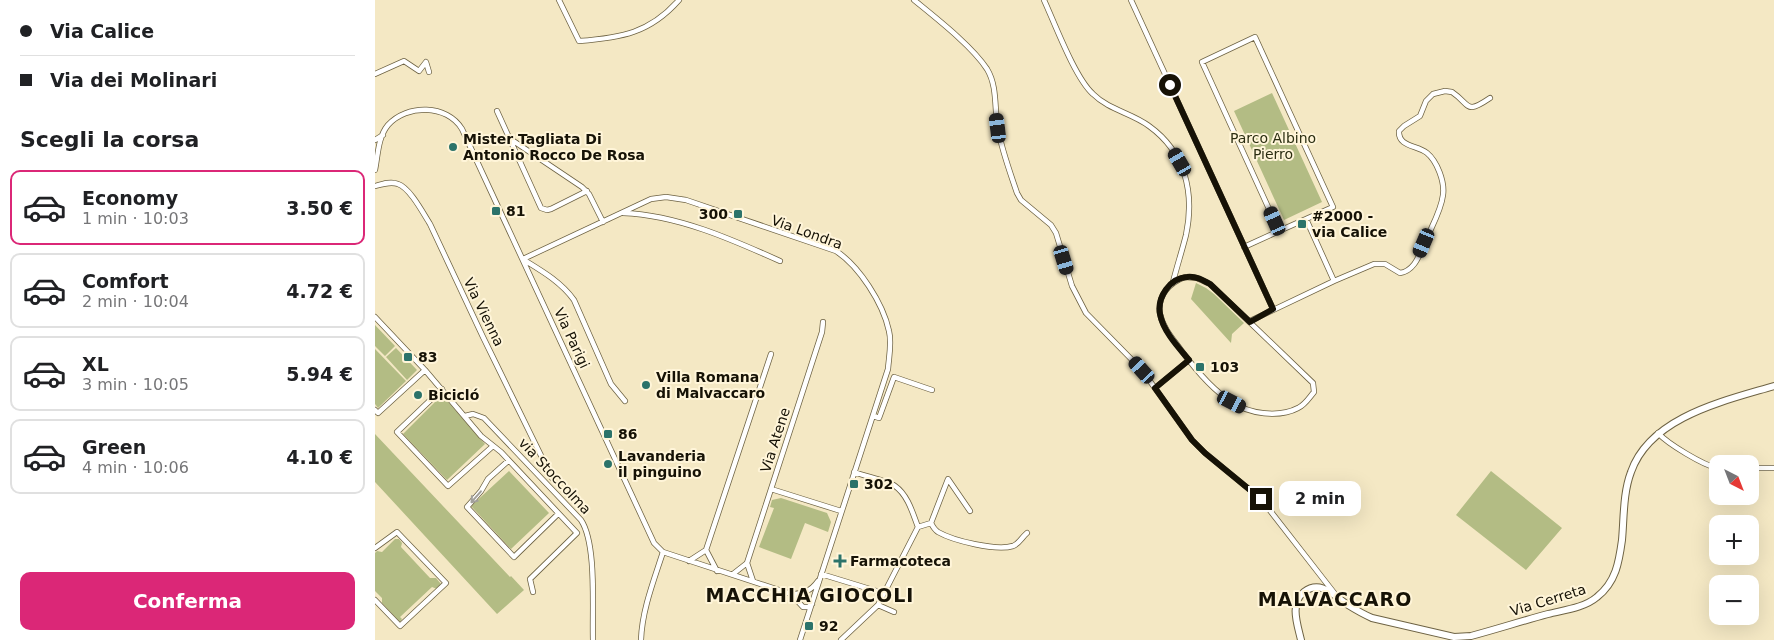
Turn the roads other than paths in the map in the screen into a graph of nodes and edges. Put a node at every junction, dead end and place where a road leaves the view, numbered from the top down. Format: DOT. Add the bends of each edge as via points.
graph roads {
  1 [pos="559,0"];
  2 [pos="679,0"];
  3 [pos="914,0"];
  4 [pos="1044,0"];
  5 [pos="1131,0"];
  6 [pos="429,72"];
  7 [pos="375,74"];
  8 [pos="1490,98"];
  9 [pos="497,112"];
  10 [pos="383,134"];
  11 [pos="508,137"];
  12 [pos="375,140"];
  13 [pos="376,153"];
  14 [pos="375,170"];
  15 [pos="375,186"];
  16 [pos="587,191"];
  17 [pos="622,213"];
  18 [pos="1306,219"];
  19 [pos="603,222"];
  20 [pos="1279,231"];
  21 [pos="1245,247"];
  22 [pos="523,259"];
  23 [pos="780,261"];
  24 [pos="1334,281"];
  25 [pos="1173,282"];
  26 [pos="1273,309"];
  27 [pos="375,317"];
  28 [pos="823,322"];
  29 [pos="1250,322"];
  30 [pos="771,354"];
  31 [pos="1189,360"];
  32 [pos="425,370"];
  33 [pos="1774,386"];
  34 [pos="1155,388"];
  35 [pos="442,389"];
  36 [pos="932,390"];
  37 [pos="625,401"];
  38 [pos="375,410"];
  39 [pos="465,416"];
  40 [pos="873,416"];
  41 [pos="1658,433"];
  42 [pos="493,446"];
  43 [pos="509,461"];
  44 [pos="1709,464"];
  45 [pos="1759,468"];
  46 [pos="1774,468"];
  47 [pos="854,472"];
  48 [pos="552,478"];
  49 [pos="771,489"];
  50 [pos="841,511"];
  51 [pos="970,511"];
  52 [pos="558,514"];
  53 [pos="931,523"];
  54 [pos="919,527"];
  55 [pos="1027,533"];
  56 [pos="375,548"];
  57 [pos="707,550"];
  58 [pos="663,552"];
  59 [pos="689,561"];
  60 [pos="747,564"];
  61 [pos="717,571"];
  62 [pos="733,574"];
  63 [pos="821,574"];
  64 [pos="753,581"];
  65 [pos="818,581"];
  66 [pos="533,592"];
  67 [pos="805,592"];
  68 [pos="883,593"];
  69 [pos="791,594"];
  70 [pos="1336,595"];
  71 [pos="375,600"];
  72 [pos="799,602"];
  73 [pos="812,604"];
  74 [pos="878,605"];
  75 [pos="803,607"];
  76 [pos="893,612"];
  77 [pos="807,621"];
  78 [pos="800,639"];
  79 [pos="593,640"];
  80 [pos="641,640"];
  81 [pos="841,640"];
  82 [pos="1301,640"];
  1 -- 2 [label="street" via="579,41 602,40 643,29 658,21"];
  3 -- 34 [label="street" via="977,56 987,69 994,87 1000,140 1017,193 1056,233 1072,286 1086,313 1131,358"];
  4 -- 25 [label="street" via="1074,65 1092,94 1147,125 1171,147 1180,162 1186,178 1189,204 1186,234"];
  5 -- 21 [label="street"];
  6 -- 7 [label="street" via="426,62 417,71 404,61"];
  8 -- 24 [label="street" via="1472,107 1452,92 1435,92 1426,101 1420,116 1399,131 1402,141 1430,155 1443,188 1438,212 1410,269 1400,273 1385,264 1373,264"];
  9 -- 11 [label="street"];
  10 -- 12 [label="street"];
  10 -- 13 [label="street, Via Parigi"];
  10 -- 22 [label="street, Via Parigi" via="400,115 440,111 451,116 462,129"];
  11 -- 16 [label="street"];
  11 -- 16 [label="street" via="541,208 551,209"];
  13 -- 14 [label="street, Via Parigi"];
  15 -- 48 [label="street, Via Vienna" via="391,182 405,188 430,224"];
  16 -- 19 [label="street"];
  17 -- 19 [label="street, Via Londra"];
  17 -- 23 [label="street" via="643,214 687,224"];
  17 -- 40 [label="street, Via Londra" via="651,199 675,198 844,256 881,308 889,331 887,369"];
  18 -- 20 [label="street"];
  18 -- 20 [label="street" via="1333,207 1255,37 1202,62"];
  18 -- 24 [label="street"];
  19 -- 22 [label="street, Via Londra"];
  20 -- 21 [label="street"];
  21 -- 26 [label="street"];
  22 -- 37 [label="street" via="569,293 611,384"];
  22 -- 58 [label="street, Via Parigi" via="654,543"];
  24 -- 26 [label="street"];
  25 -- 29 [label="street" via="1185,277 1203,280"];
  25 -- 31 [label="street" via="1161,298 1160,313 1167,330"];
  26 -- 29 [label="street"];
  27 -- 32 [label="street"];
  28 -- 49 [label="street, Via Atene"];
  29 -- 31 [label="street" via="1313,383 1314,392 1299,408 1275,413 1246,410 1219,392"];
  30 -- 57 [label="street"];
  31 -- 34 [label="street"];
  32 -- 35 [label="street"];
  32 -- 38 [label="street" via="378,413"];
  33 -- 41 [label="street, Via Cerreta" via="1712,406"];
  34 -- 70 [label="street" via="1192,440 1261,499"];
  35 -- 39 [label="street"];
  35 -- 42 [label="street" via="397,432 448,486"];
  36 -- 40 [label="street" via="894,378 879,418"];
  39 -- 42 [label="street"];
  39 -- 79 [label="street, via Stoccolma" via="479,414 484,418 585,525 591,550"];
  40 -- 47 [label="street, Via Londra"];
  41 -- 44 [label="street"];
  41 -- 70 [label="street, Via Cerreta" via="1641,452 1630,475 1616,572 1607,587 1590,602 1462,638 1372,618 1345,604"];
  42 -- 43 [label="street"];
  43 -- 52 [label="street"];
  43 -- 52 [label="street, one-way" via="488,479 467,507 514,556"];
  45 -- 46 [label="street"];
  47 -- 50 [label="street, Via Londra"];
  47 -- 54 [label="street" via="895,486 910,506"];
  49 -- 50 [label="street"];
  49 -- 60 [label="street, Via Atene"];
  50 -- 63 [label="street, Via Londra"];
  51 -- 53 [label="street" via="948,478"];
  52 -- 66 [label="street" via="577,533 530,579"];
  53 -- 54 [label="street"];
  53 -- 55 [label="street" via="936,532 975,545 1009,547 1016,545"];
  54 -- 68 [label="street"];
  56 -- 71 [label="street" via="397,532 446,583 400,626"];
  57 -- 59 [label="street"];
  57 -- 61 [label="street"];
  58 -- 59 [label="street"];
  58 -- 80 [label="street" via="648,597"];
  59 -- 61 [label="street"];
  60 -- 62 [label="street"];
  60 -- 64 [label="street"];
  61 -- 62 [label="street"];
  62 -- 64 [label="street"];
  63 -- 65 [label="street, Via Londra"];
  63 -- 68 [label="street"];
  64 -- 69 [label="street"];
  65 -- 67 [label="street"];
  65 -- 73 [label="street, Via Londra"];
  67 -- 69 [label="street"];
  67 -- 72 [label="street"];
  68 -- 74 [label="street"];
  69 -- 72 [label="street"];
  70 -- 82 [label="street, Via Cerreta" via="1312,587 1298,598 1295,612"];
  72 -- 75 [label="street"];
  73 -- 75 [label="street"];
  73 -- 77 [label="street"];
  74 -- 76 [label="street"];
  74 -- 81 [label="street"];
  75 -- 77 [label="street"];
  77 -- 78 [label="street"];
}
